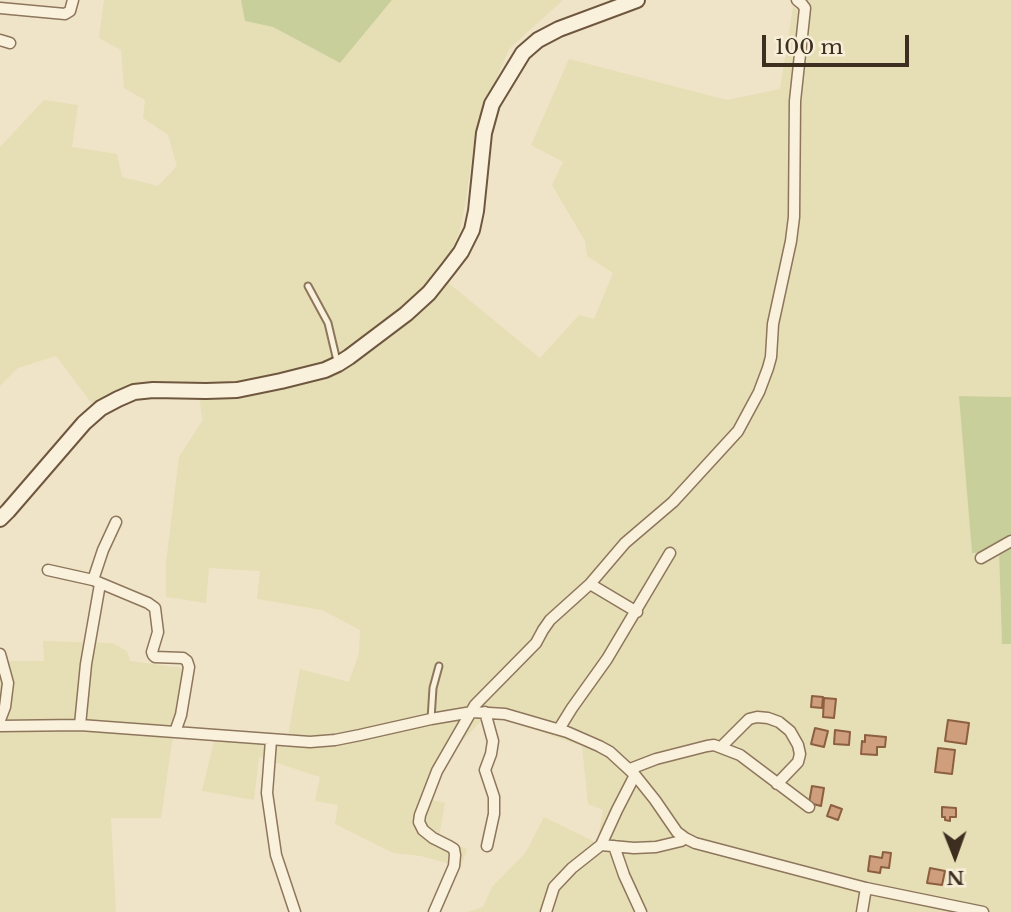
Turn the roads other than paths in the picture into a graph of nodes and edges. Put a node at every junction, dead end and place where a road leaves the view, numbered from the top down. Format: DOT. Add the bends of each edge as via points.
graph roads {
  1 [pos="73,0"];
  2 [pos="637,0"];
  3 [pos="797,0"];
  4 [pos="0,8"];
  5 [pos="309,286"];
  6 [pos="338,364"];
  7 [pos="0,519"];
  8 [pos="116,522"];
  9 [pos="1011,541"];
  10 [pos="670,553"];
  11 [pos="982,558"];
  12 [pos="48,570"];
  13 [pos="96,582"];
  14 [pos="590,584"];
  15 [pos="636,612"];
  16 [pos="1,654"];
  17 [pos="439,666"];
  18 [pos="472,712"];
  19 [pos="485,712"];
  20 [pos="431,719"];
  21 [pos="0,720"];
  22 [pos="80,725"];
  23 [pos="0,726"];
  24 [pos="559,729"];
  25 [pos="176,732"];
  26 [pos="271,740"];
  27 [pos="721,747"];
  28 [pos="633,772"];
  29 [pos="777,784"];
  30 [pos="809,807"];
  31 [pos="685,838"];
  32 [pos="601,845"];
  33 [pos="487,846"];
  34 [pos="614,846"];
  35 [pos="866,888"];
  36 [pos="295,912"];
  37 [pos="434,912"];
  38 [pos="546,912"];
  39 [pos="641,912"];
  40 [pos="862,912"];
  41 [pos="983,912"];
  1 -- 4 [label="street" via="68,14"];
  2 -- 6 [label="street" via="559,29 523,53 492,104 484,133 476,211 461,252 406,314"];
  3 -- 14 [label="street" via="805,8 795,101 794,216 768,368 738,431"];
  5 -- 6 [label="lane" via="328,323"];
  6 -- 7 [label="street" via="237,390 153,390 118,399 84,423"];
  8 -- 13 [label="street"];
  9 -- 11 [label="street"];
  10 -- 15 [label="street"];
  12 -- 13 [label="street"];
  13 -- 22 [label="street"];
  13 -- 25 [label="street" via="153,606 158,632 153,655 187,661"];
  14 -- 15 [label="street"];
  14 -- 18 [label="street" via="550,620 536,643"];
  15 -- 24 [label="street"];
  16 -- 21 [label="street" via="8,683"];
  17 -- 20 [label="lane"];
  18 -- 19 [label="street"];
  18 -- 20 [label="street"];
  18 -- 37 [label="street" via="437,771 420,815 423,830 454,849 456,861"];
  19 -- 24 [label="street"];
  19 -- 33 [label="street" via="493,741 485,771 495,797"];
  20 -- 26 [label="street" via="335,740"];
  22 -- 23 [label="street"];
  22 -- 25 [label="street"];
  24 -- 28 [label="street" via="599,746"];
  25 -- 26 [label="street"];
  26 -- 36 [label="street" via="267,793 276,855"];
  27 -- 28 [label="street" via="707,746 656,759"];
  27 -- 29 [label="street" via="740,755"];
  27 -- 29 [label="street" via="749,719 779,722 790,731 800,754"];
  28 -- 31 [label="street"];
  28 -- 32 [label="street"];
  29 -- 30 [label="street"];
  31 -- 34 [label="street" via="656,847"];
  31 -- 35 [label="street"];
  32 -- 34 [label="street"];
  32 -- 38 [label="street" via="554,887"];
  34 -- 39 [label="street"];
  35 -- 40 [label="street"];
  35 -- 41 [label="street"];
}
